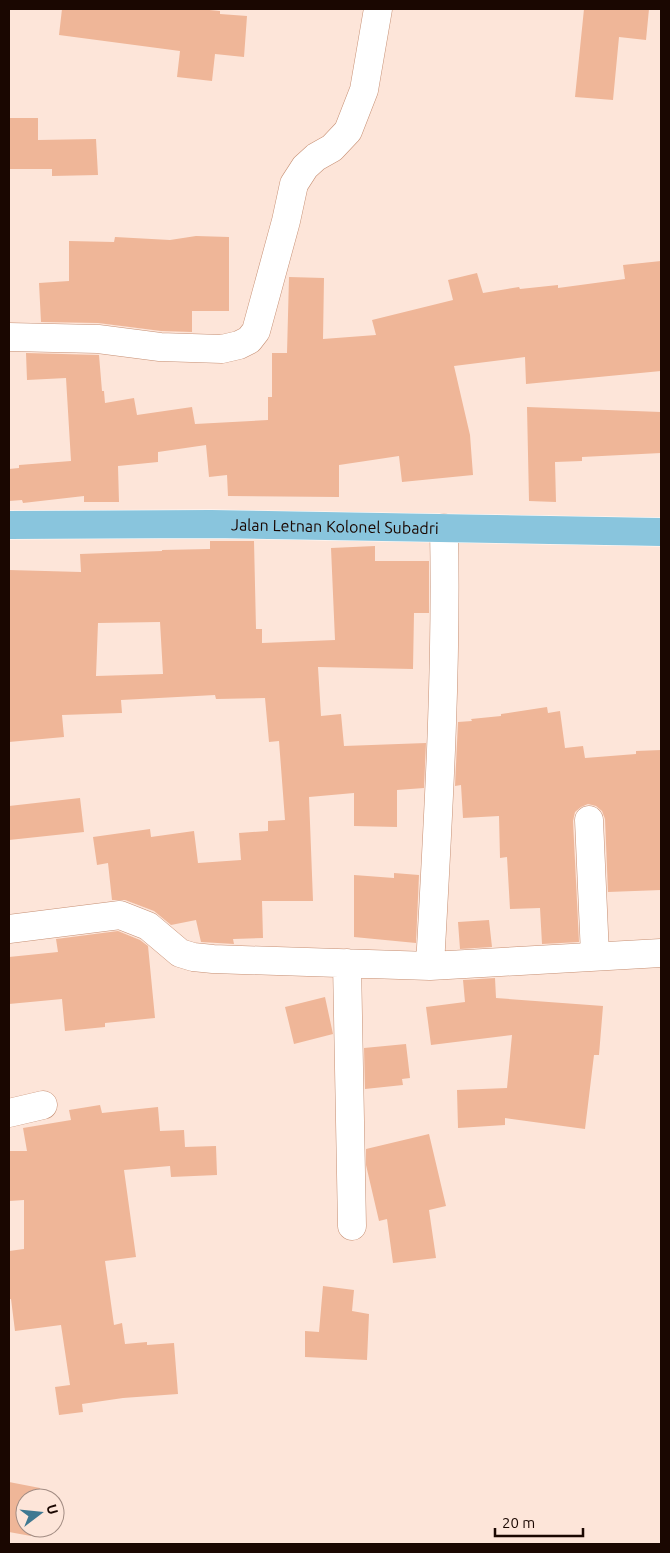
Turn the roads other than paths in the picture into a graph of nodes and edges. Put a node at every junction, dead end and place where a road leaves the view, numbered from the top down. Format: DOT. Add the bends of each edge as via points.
graph roads {
  1 [pos="378,9"];
  2 [pos="9,338"];
  3 [pos="9,525"];
  4 [pos="444,528"];
  5 [pos="661,532"];
  6 [pos="589,820"];
  7 [pos="9,929"];
  8 [pos="661,953"];
  9 [pos="595,955"];
  10 [pos="347,963"];
  11 [pos="430,966"];
  12 [pos="42,1105"];
  13 [pos="9,1113"];
  14 [pos="352,1226"];
  1 -- 2 [label="street" via="364,90 355,114 348,131 332,148 305,167 294,184 256,332 249,340 239,346 222,349 160,347 98,339"];
  3 -- 4 [label="main road, Jalan Letnan Kolonel Subadri"];
  4 -- 5 [label="main road, Jalan Letnan Kolonel Subadri"];
  4 -- 11 [label="street" via="443,710"];
  6 -- 9 [label="street"];
  7 -- 10 [label="street" via="120,915 148,926 180,953 193,958"];
  8 -- 9 [label="street"];
  9 -- 11 [label="street"];
  10 -- 11 [label="street"];
  10 -- 14 [label="street"];
  12 -- 13 [label="street"];
}
